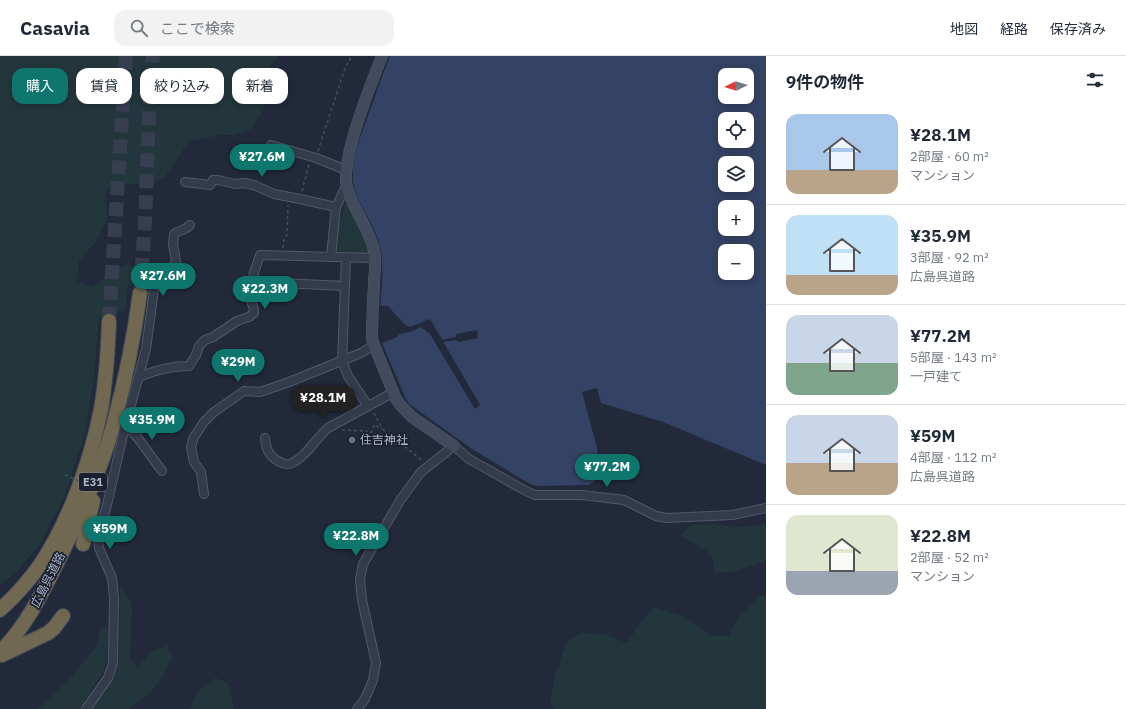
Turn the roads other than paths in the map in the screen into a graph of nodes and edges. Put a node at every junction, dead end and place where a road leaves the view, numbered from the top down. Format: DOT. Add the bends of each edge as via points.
graph roads {
  1 [pos="382,56"];
  2 [pos="271,145"];
  3 [pos="346,170"];
  4 [pos="185,182"];
  5 [pos="346,186"];
  6 [pos="336,207"];
  7 [pos="190,225"];
  8 [pos="331,257"];
  9 [pos="346,258"];
  10 [pos="375,258"];
  11 [pos="281,284"];
  12 [pos="345,286"];
  13 [pos="140,293"];
  14 [pos="109,321"];
  15 [pos="374,345"];
  16 [pos="342,361"];
  17 [pos="139,377"];
  18 [pos="394,392"];
  19 [pos="369,405"];
  20 [pos="119,426"];
  21 [pos="264,438"];
  22 [pos="454,446"];
  23 [pos="162,471"];
  24 [pos="204,494"];
  25 [pos="766,508"];
  26 [pos="83,544"];
  27 [pos="0,610"];
  28 [pos="63,616"];
  29 [pos="0,652"];
  30 [pos="0,656"];
  31 [pos="86,709"];
  32 [pos="357,709"];
  1 -- 3 [label="street" via="355,133"];
  2 -- 3 [label="street"];
  3 -- 5 [label="street"];
  4 -- 6 [label="street" via="210,185 213,180 244,183 274,194"];
  5 -- 6 [label="street"];
  5 -- 10 [label="street" via="372,244"];
  6 -- 8 [label="street"];
  7 -- 17 [label="street" via="174,234 176,260 172,268 154,282 146,349"];
  8 -- 9 [label="street"];
  8 -- 17 [label="street" via="260,255 250,289 254,313 205,340 189,366 158,369"];
  9 -- 10 [label="street"];
  9 -- 12 [label="street"];
  10 -- 15 [label="street" via="372,325"];
  11 -- 12 [label="street"];
  12 -- 16 [label="street"];
  13 -- 20 [label="highway, 広島呉道路 / E31"];
  14 -- 27 [label="highway, 広島呉道路 / E31" via="100,410 79,486 64,521 40,565"];
  15 -- 16 [label="street"];
  15 -- 18 [label="street"];
  16 -- 19 [label="street" via="348,376"];
  16 -- 24 [label="street" via="260,392 244,391 214,412 194,437 191,447 194,462 200,472"];
  17 -- 20 [label="street"];
  18 -- 19 [label="street"];
  18 -- 22 [label="street" via="402,407 412,417"];
  19 -- 21 [label="street" via="322,433 304,454 289,464 284,464 269,454"];
  20 -- 23 [label="street" via="137,437"];
  20 -- 26 [label="highway"];
  20 -- 29 [label="highway, 広島呉道路 / E31" via="50,577 17,634"];
  20 -- 31 [label="street" via="110,494 98,538 99,548 112,578 113,663 108,678"];
  22 -- 25 [label="street" via="469,459 535,495 582,495 624,500 656,516 667,518 732,516"];
  22 -- 32 [label="street" via="421,472 401,499 363,564 360,579 362,600 376,663 373,680 365,699"];
  28 -- 30 [label="highway" via="48,633"];
}
